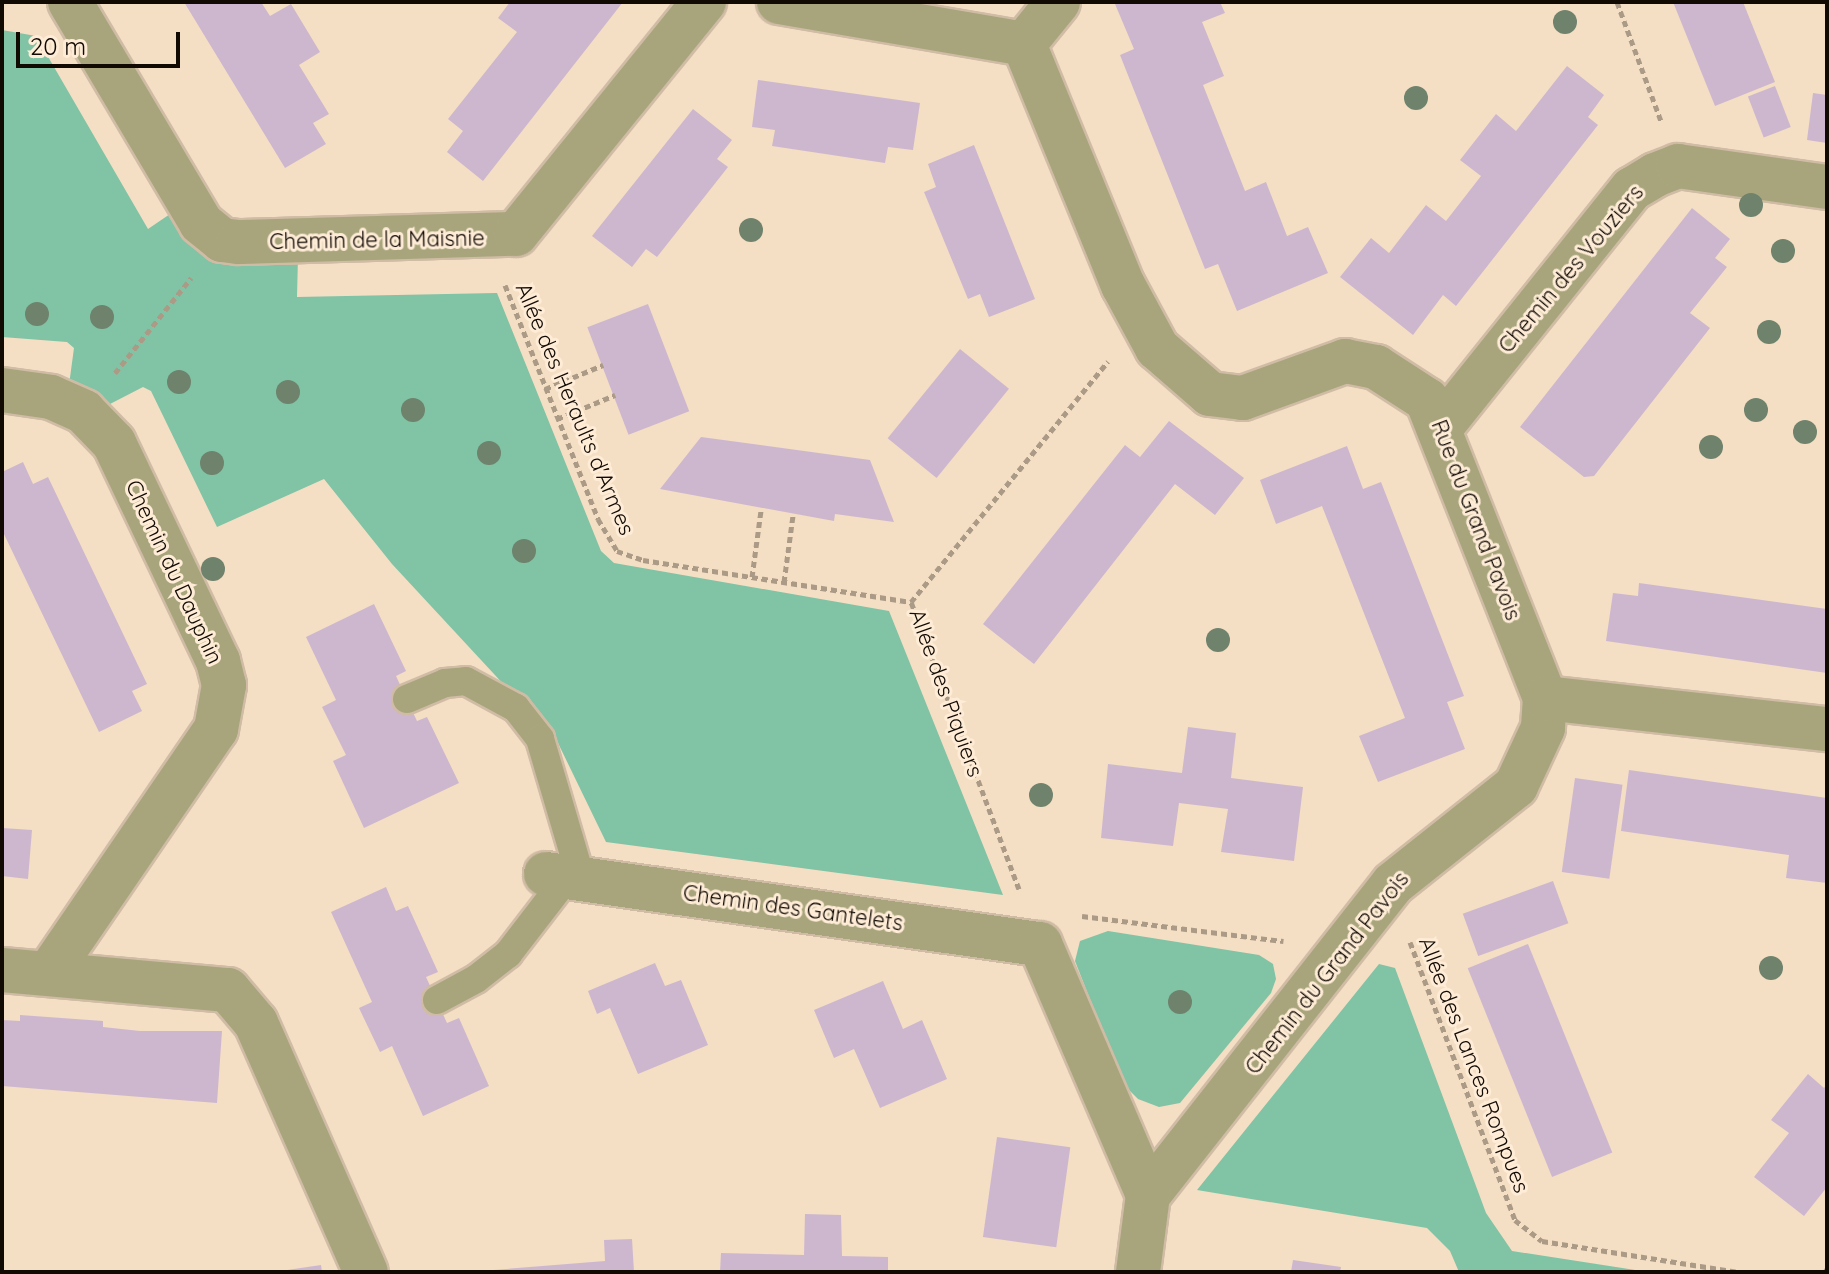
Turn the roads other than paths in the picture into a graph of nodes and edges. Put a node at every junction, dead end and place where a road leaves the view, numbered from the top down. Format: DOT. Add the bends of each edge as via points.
graph roads {
  1 [pos="70,2"];
  2 [pos="704,2"];
  3 [pos="779,2"];
  4 [pos="1058,2"];
  5 [pos="1024,44"];
  6 [pos="1827,187"];
  7 [pos="2,390"];
  8 [pos="1441,427"];
  9 [pos="1545,698"];
  10 [pos="407,699"];
  11 [pos="1827,729"];
  12 [pos="565,876"];
  13 [pos="2,970"];
  14 [pos="49,973"];
  15 [pos="437,1000"];
  16 [pos="1148,1195"];
  17 [pos="366,1272"];
  18 [pos="1138,1272"];
  1 -- 2 [label="street, Chemin de la Maisnie" via="201,223 222,240 516,234"];
  3 -- 5 [label="street"];
  4 -- 5 [label="street"];
  5 -- 8 [label="street, Rue du Grand Pavois" via="1157,348 1210,394 1243,398 1345,361 1376,367 1427,400"];
  6 -- 8 [label="street, Chemin des Vouziers" via="1678,166 1632,189"];
  7 -- 14 [label="street, Chemin du Dauphin" via="51,397 84,412 114,443 218,661 224,685 216,729"];
  8 -- 9 [label="street, Rue du Grand Pavois"];
  9 -- 11 [label="street"];
  9 -- 16 [label="street, Chemin du Grand Pavois" via="1540,739 1516,786 1393,884"];
  10 -- 12 [label="lane" via="445,683 466,681 516,708 540,739"];
  12 -- 15 [label="lane" via="508,954"];
  12 -- 16 [label="street, Chemin des Gantelets" via="1040,944"];
  13 -- 14 [label="street"];
  14 -- 17 [label="street" via="228,990 256,1023"];
  16 -- 18 [label="street"];
}
